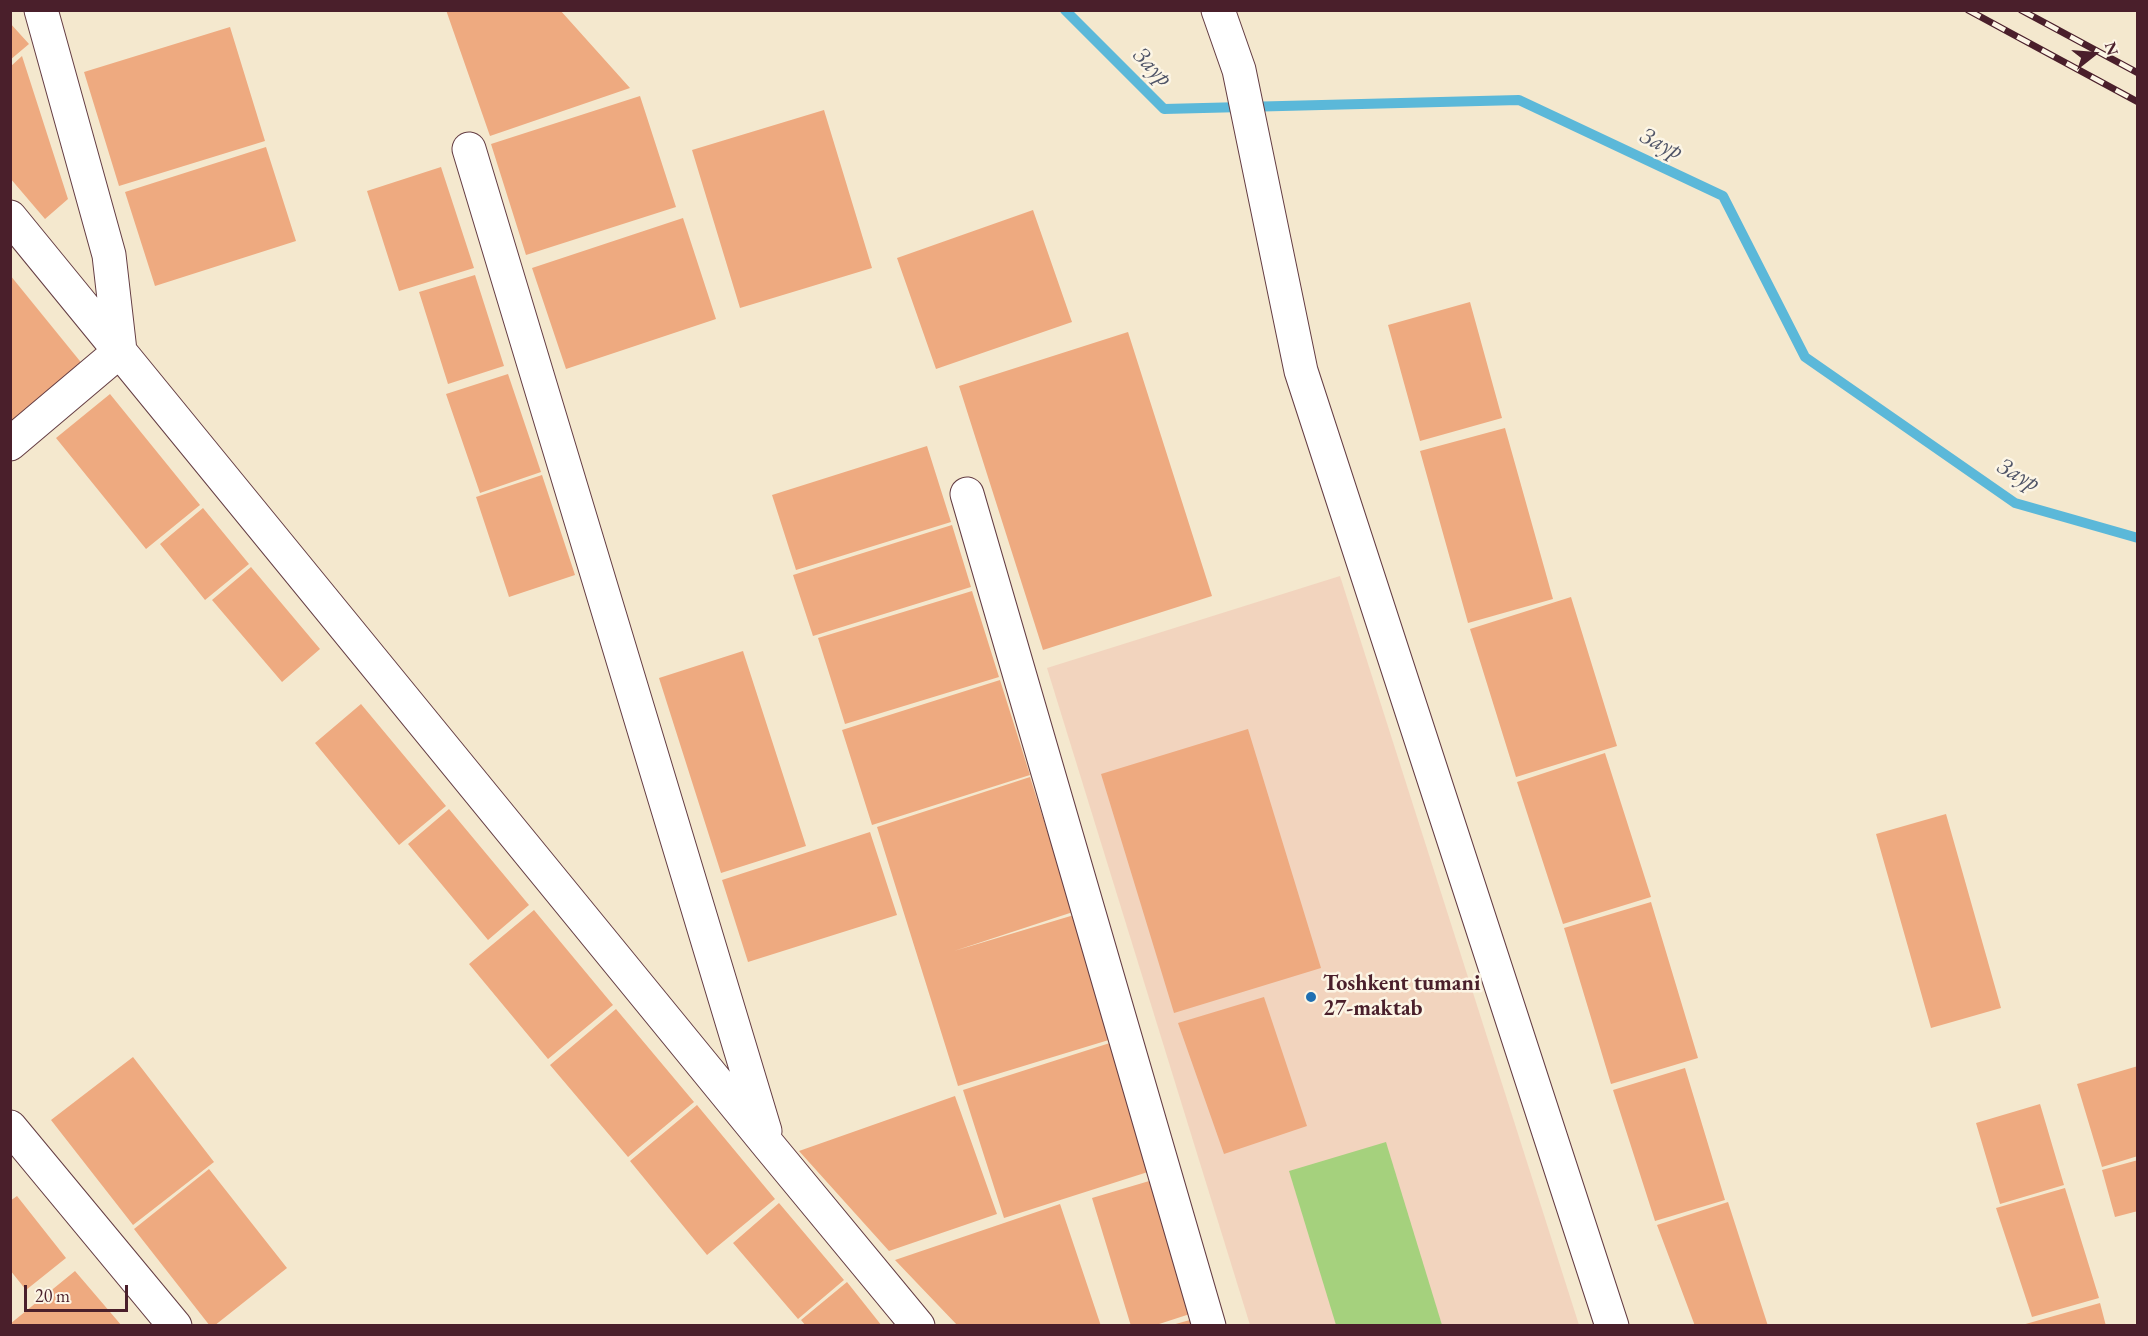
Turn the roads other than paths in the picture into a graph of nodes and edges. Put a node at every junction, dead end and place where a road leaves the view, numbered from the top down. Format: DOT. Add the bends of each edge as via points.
graph roads {
  1 [pos="41,10"];
  2 [pos="1218,10"];
  3 [pos="469,149"];
  4 [pos="10,217"];
  5 [pos="120,351"];
  6 [pos="10,444"];
  7 [pos="967,494"];
  8 [pos="10,1127"];
  9 [pos="770,1147"];
  10 [pos="175,1326"];
  11 [pos="918,1326"];
  12 [pos="1209,1326"];
  13 [pos="1612,1326"];
  1 -- 5 [label="street" via="109,255"];
  2 -- 13 [label="street" via="1239,70 1301,371"];
  3 -- 9 [label="street"];
  4 -- 5 [label="street"];
  5 -- 6 [label="street"];
  5 -- 9 [label="street"];
  7 -- 12 [label="street"];
  8 -- 10 [label="street"];
  9 -- 11 [label="street"];
}
